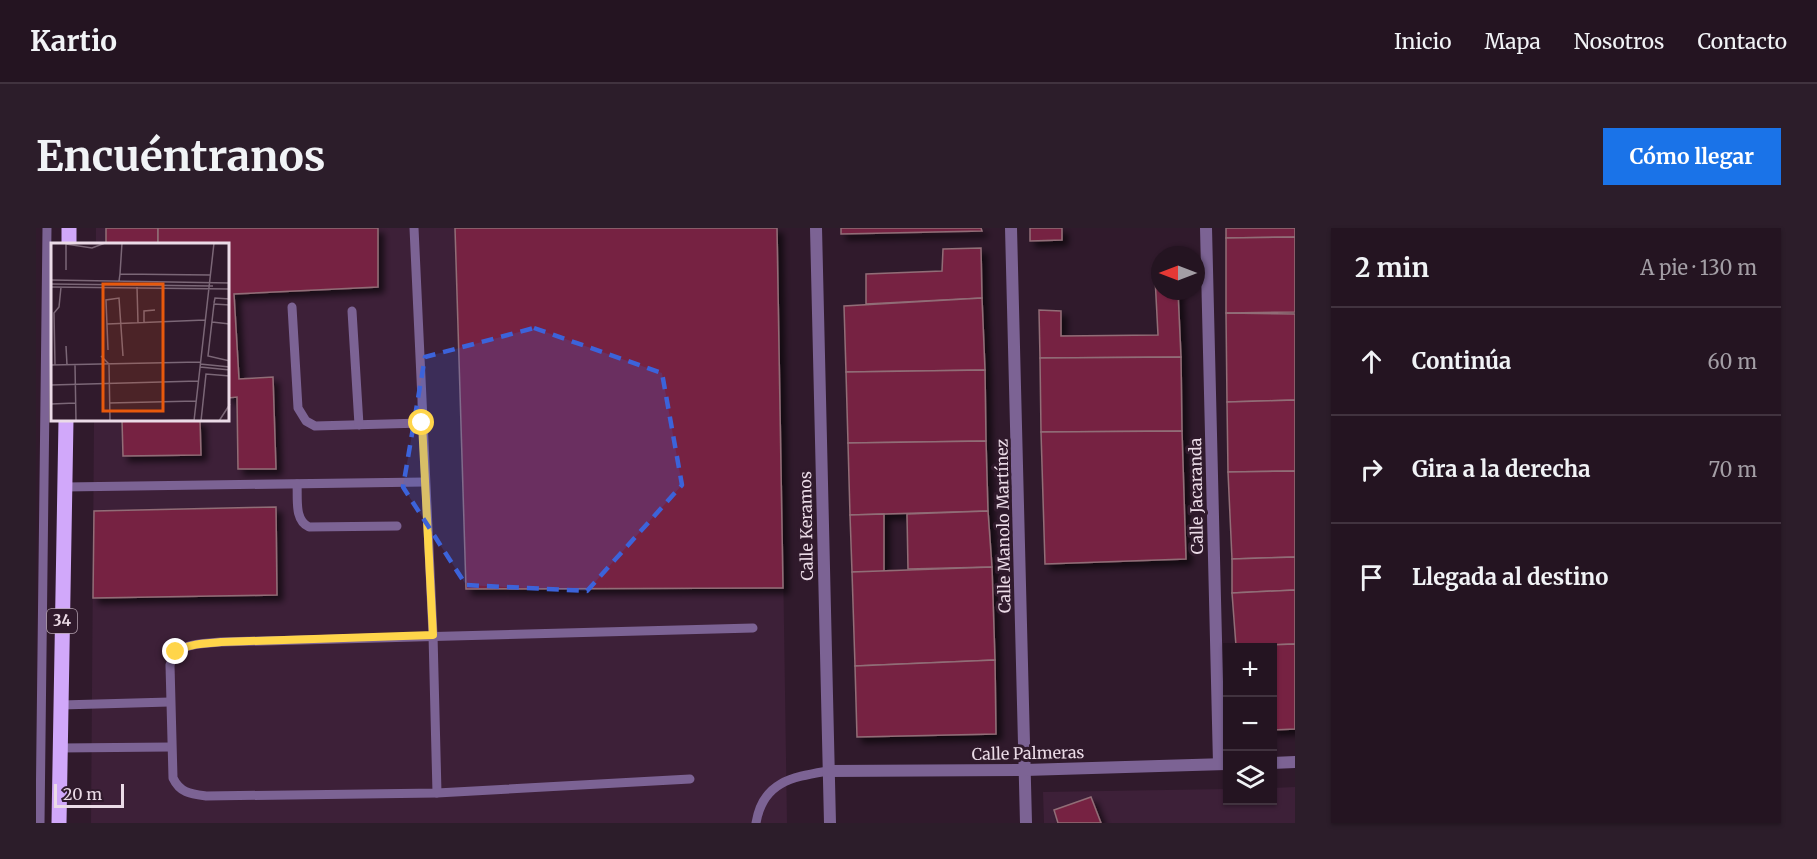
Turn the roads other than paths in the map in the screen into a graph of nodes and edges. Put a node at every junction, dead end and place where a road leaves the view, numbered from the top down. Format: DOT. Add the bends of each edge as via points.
graph roads {
  1 [pos="47,228"];
  2 [pos="414,228"];
  3 [pos="816,228"];
  4 [pos="1011,228"];
  5 [pos="1206,228"];
  6 [pos="292,307"];
  7 [pos="352,311"];
  8 [pos="66,422"];
  9 [pos="422,423"];
  10 [pos="359,425"];
  11 [pos="425,482"];
  12 [pos="297,484"];
  13 [pos="65,487"];
  14 [pos="397,526"];
  15 [pos="753,628"];
  16 [pos="433,635"];
  17 [pos="170,702"];
  18 [pos="61,705"];
  19 [pos="171,747"];
  20 [pos="60,748"];
  21 [pos="1295,762"];
  22 [pos="1277,763"];
  23 [pos="1223,764"];
  24 [pos="1025,770"];
  25 [pos="828,771"];
  26 [pos="690,779"];
  27 [pos="437,793"];
  28 [pos="40,823"];
  29 [pos="59,823"];
  30 [pos="756,823"];
  31 [pos="830,823"];
  32 [pos="1026,823"];
  1 -- 28 [label="lane"];
  2 -- 9 [label="lane"];
  3 -- 25 [label="street, Calle Keramos"];
  4 -- 24 [label="street, Calle Manolo Martínez"];
  5 -- 23 [label="street, Calle Jacaranda"];
  6 -- 10 [label="lane" via="300,415 315,426"];
  7 -- 10 [label="lane"];
  8 -- 13 [label="main road, 34"];
  9 -- 10 [label="lane"];
  9 -- 11 [label="lane"];
  11 -- 12 [label="lane"];
  11 -- 16 [label="lane"];
  12 -- 13 [label="lane"];
  12 -- 14 [label="lane" via="298,516 309,527"];
  13 -- 18 [label="main road, 34"];
  15 -- 16 [label="lane"];
  16 -- 17 [label="lane" via="193,645 172,657"];
  16 -- 27 [label="lane"];
  17 -- 18 [label="lane"];
  17 -- 19 [label="lane"];
  18 -- 20 [label="main road, 34"];
  19 -- 20 [label="lane"];
  19 -- 27 [label="lane" via="173,778 189,794"];
  20 -- 29 [label="main road, 34"];
  21 -- 22 [label="street"];
  23 -- 24 [label="street, Calle Palmeras"];
  24 -- 25 [label="street, Calle Palmeras"];
  24 -- 32 [label="street, Calle Manolo Martínez"];
  25 -- 30 [label="lane" via="793,777 771,789"];
  25 -- 31 [label="street, Calle Keramos"];
  26 -- 27 [label="lane"];
}
